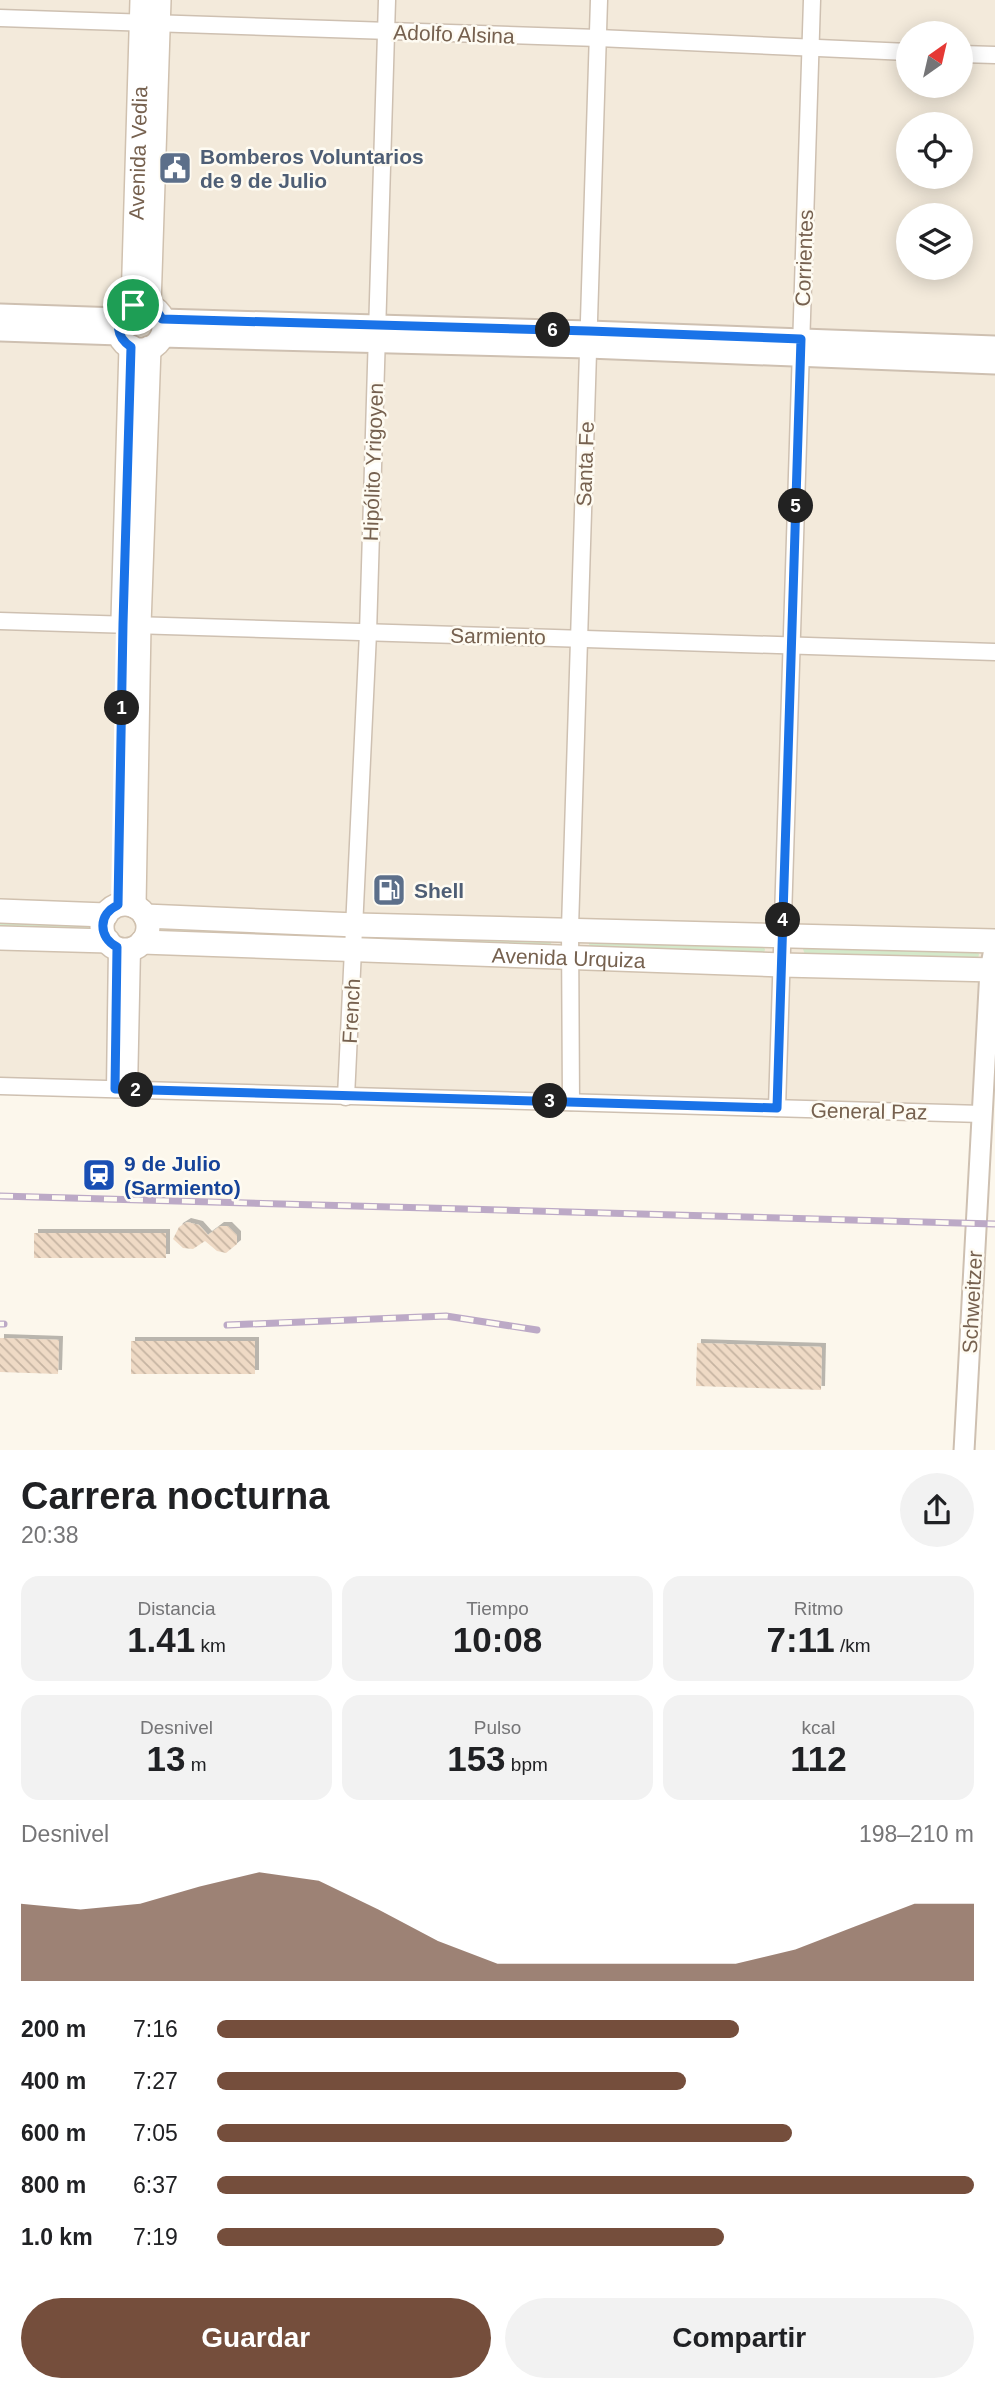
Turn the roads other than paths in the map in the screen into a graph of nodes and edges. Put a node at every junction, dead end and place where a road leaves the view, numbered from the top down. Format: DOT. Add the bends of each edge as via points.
graph roads {
  1 [pos="387,0"];
  2 [pos="599,0"];
  3 [pos="812,0"];
  4 [pos="150,11"];
  5 [pos="0,18"];
  6 [pos="386,32"];
  7 [pos="598,38"];
  8 [pos="811,48"];
  9 [pos="896,52"];
  10 [pos="973,54"];
  11 [pos="995,55"];
  12 [pos="0,314"];
  13 [pos="141,327"];
  14 [pos="0,331"];
  15 [pos="377,335"];
  16 [pos="589,340"];
  17 [pos="995,345"];
  18 [pos="801,348"];
  19 [pos="995,363"];
  20 [pos="0,621"];
  21 [pos="131,625"];
  22 [pos="368,633"];
  23 [pos="579,637"];
  24 [pos="792,646"];
  25 [pos="995,652"];
  26 [pos="126,910"];
  27 [pos="0,911"];
  28 [pos="356,925"];
  29 [pos="570,928"];
  30 [pos="783,935"];
  31 [pos="0,938"];
  32 [pos="995,942"];
  33 [pos="125,945"];
  34 [pos="354,950"];
  35 [pos="570,957"];
  36 [pos="782,965"];
  37 [pos="993,970"];
  38 [pos="0,1086"];
  39 [pos="122,1089"];
  40 [pos="346,1097"];
  41 [pos="571,1102"];
  42 [pos="777,1108"];
  43 [pos="982,1114"];
  44 [pos="964,1450"];
  1 -- 6 [label="street, Hipólito Yrigoyen"];
  2 -- 7 [label="street, Santa Fe"];
  3 -- 8 [label="street, Corrientes"];
  4 -- 5 [label="street, Adolfo Alsina"];
  4 -- 6 [label="street, Adolfo Alsina"];
  4 -- 13 [label="main road, Avenida Vedia"];
  6 -- 7 [label="street, Adolfo Alsina"];
  6 -- 15 [label="street, Hipólito Yrigoyen"];
  7 -- 8 [label="street, Adolfo Alsina"];
  7 -- 16 [label="street, Santa Fe"];
  8 -- 9 [label="street, Adolfo Alsina"];
  8 -- 18 [label="street, Corrientes"];
  10 -- 11 [label="street"];
  12 -- 13 [label="street"];
  13 -- 14 [label="street"];
  13 -- 15 [label="street"];
  13 -- 21 [label="main road, Avenida Vedia"];
  15 -- 16 [label="street"];
  15 -- 22 [label="street, Hipólito Yrigoyen"];
  16 -- 18 [label="street"];
  16 -- 23 [label="street, Santa Fe"];
  17 -- 18 [label="street"];
  18 -- 19 [label="street"];
  18 -- 24 [label="street, Corrientes"];
  20 -- 21 [label="street, Sarmiento"];
  21 -- 22 [label="street, Sarmiento"];
  21 -- 26 [label="main road, Avenida Vedia"];
  22 -- 23 [label="street, Sarmiento"];
  22 -- 28 [label="street, Hipólito Yrigoyen"];
  23 -- 24 [label="street, Sarmiento"];
  23 -- 29 [label="street, Santa Fe"];
  24 -- 25 [label="street, Sarmiento"];
  24 -- 30 [label="street, Corrientes"];
  26 -- 27 [label="main road, Avenida Urquiza"];
  26 -- 28 [label="main road, Avenida Urquiza"];
  26 -- 33 [label="main road" via="148,929"];
  26 -- 33 [label="main road" via="103,931"];
  28 -- 29 [label="main road, Avenida Urquiza"];
  28 -- 34 [label="street, French"];
  29 -- 30 [label="main road, Avenida Urquiza"];
  29 -- 35 [label="street, Santa Fe"];
  30 -- 32 [label="main road, Avenida Urquiza"];
  30 -- 36 [label="street, Corrientes"];
  31 -- 33 [label="main road, Avenida Urquiza"];
  32 -- 37 [label="street, Schweitzer"];
  33 -- 34 [label="main road, Avenida Urquiza"];
  33 -- 39 [label="street"];
  34 -- 35 [label="main road, Avenida Urquiza"];
  34 -- 40 [label="street, French"];
  35 -- 36 [label="main road, Avenida Urquiza"];
  35 -- 41 [label="street, Santa Fe"];
  36 -- 37 [label="main road, Avenida Urquiza"];
  36 -- 42 [label="street, Corrientes"];
  37 -- 43 [label="street, Schweitzer"];
  38 -- 39 [label="street, General Paz"];
  39 -- 40 [label="street, General Paz"];
  40 -- 41 [label="street, General Paz"];
  41 -- 42 [label="street, General Paz"];
  42 -- 43 [label="street, General Paz"];
  43 -- 44 [label="street, Schweitzer"];
}
